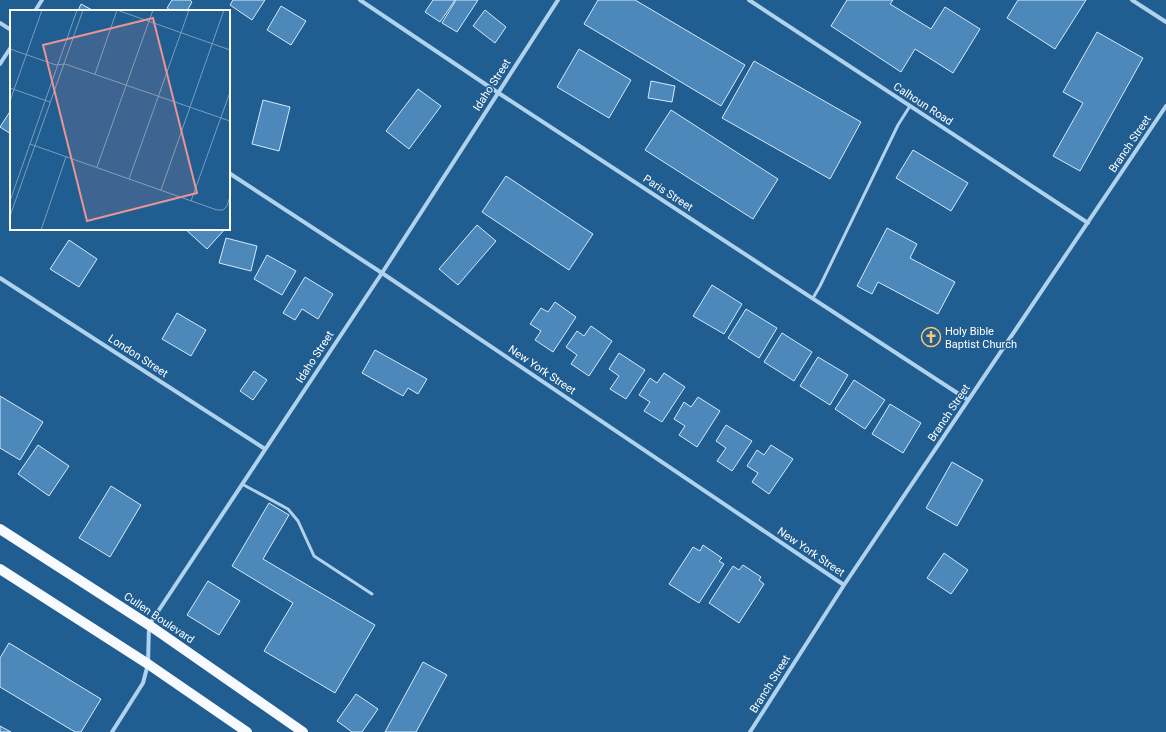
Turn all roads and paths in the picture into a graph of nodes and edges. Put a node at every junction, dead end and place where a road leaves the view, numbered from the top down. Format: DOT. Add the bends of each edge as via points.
graph roads {
  1 [pos="42,0"];
  2 [pos="360,0"];
  3 [pos="558,0"];
  4 [pos="748,0"];
  5 [pos="1132,0"];
  6 [pos="36,10"];
  7 [pos="1166,22"];
  8 [pos="0,23"];
  9 [pos="10,29"];
  10 [pos="10,49"];
  11 [pos="0,64"];
  12 [pos="498,92"];
  13 [pos="910,106"];
  14 [pos="1166,106"];
  15 [pos="230,174"];
  16 [pos="1088,223"];
  17 [pos="382,273"];
  18 [pos="0,278"];
  19 [pos="813,298"];
  20 [pos="968,400"];
  21 [pos="265,449"];
  22 [pos="242,484"];
  23 [pos="0,529"];
  24 [pos="0,569"];
  25 [pos="844,585"];
  26 [pos="372,594"];
  27 [pos="149,625"];
  28 [pos="148,664"];
  29 [pos="112,732"];
  30 [pos="247,732"];
  31 [pos="303,732"];
  32 [pos="750,732"];
  1 -- 6 [label="street"];
  2 -- 12 [label="street, Paris Street"];
  3 -- 12 [label="street, Idaho Street"];
  4 -- 13 [label="street, Calhoun Road"];
  5 -- 7 [label="street"];
  8 -- 9 [label="street"];
  10 -- 11 [label="street"];
  12 -- 17 [label="street, Idaho Street"];
  12 -- 19 [label="street, Paris Street"];
  13 -- 16 [label="street, Calhoun Road"];
  13 -- 19 [label="lane"];
  14 -- 16 [label="street, Branch Street"];
  15 -- 17 [label="street, New York Street"];
  16 -- 20 [label="street, Branch Street"];
  17 -- 21 [label="street, Idaho Street"];
  17 -- 25 [label="street, New York Street"];
  18 -- 21 [label="street, London Street"];
  19 -- 20 [label="street, Paris Street"];
  20 -- 25 [label="street, Branch Street"];
  21 -- 22 [label="street, Idaho Street"];
  22 -- 26 [label="lane" via="288,509 298,521 314,556"];
  22 -- 27 [label="street, Idaho Street"];
  23 -- 27 [label="main road, Cullen Boulevard"];
  24 -- 28 [label="main road"];
  25 -- 32 [label="street, Branch Street"];
  27 -- 28 [label="street"];
  27 -- 31 [label="main road, Cullen Boulevard"];
  28 -- 29 [label="street" via="143,683"];
  28 -- 30 [label="main road"];
}
